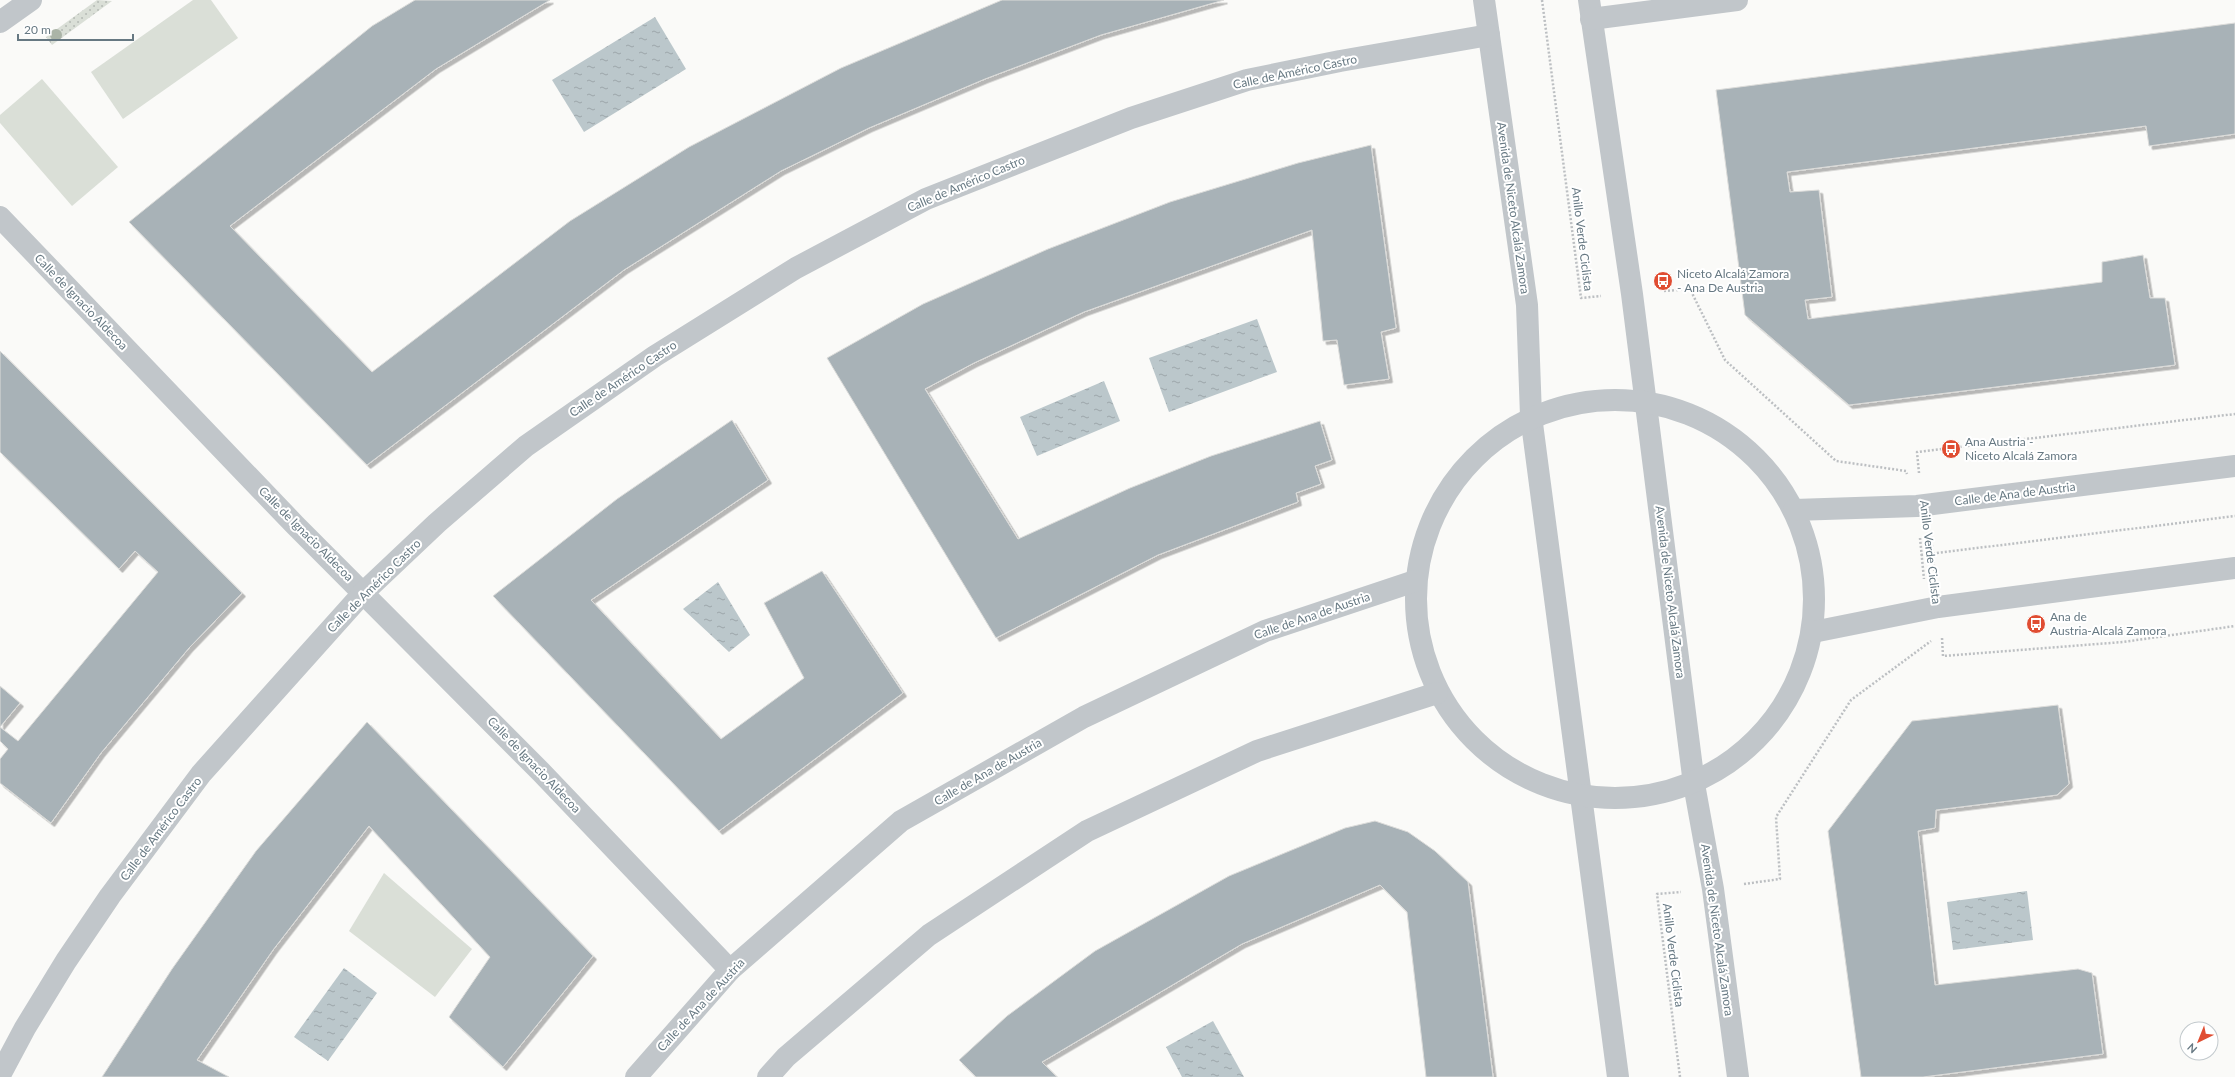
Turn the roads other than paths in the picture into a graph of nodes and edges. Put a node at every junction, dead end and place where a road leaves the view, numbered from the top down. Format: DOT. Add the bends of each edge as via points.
graph roads {
  1 [pos="31,0"];
  2 [pos="1484,0"];
  3 [pos="1738,0"];
  4 [pos="1590,9"];
  5 [pos="0,22"];
  6 [pos="1489,35"];
  7 [pos="0,218"];
  8 [pos="1645,401"];
  9 [pos="1531,416"];
  10 [pos="2235,466"];
  11 [pos="1794,510"];
  12 [pos="2235,568"];
  13 [pos="1415,581"];
  14 [pos="364,592"];
  15 [pos="1813,632"];
  16 [pos="1437,693"];
  17 [pos="1694,784"];
  18 [pos="1582,797"];
  19 [pos="730,970"];
  20 [pos="0,1075"];
  21 [pos="636,1077"];
  22 [pos="768,1077"];
  23 [pos="1618,1077"];
  24 [pos="1738,1077"];
  1 -- 5 [label="street"];
  2 -- 6 [label="street, Avenida de Niceto Alcalá Zamora"];
  3 -- 4 [label="street"];
  4 -- 8 [label="street, Avenida de Niceto Alcalá Zamora"];
  6 -- 9 [label="street, Avenida de Niceto Alcalá Zamora" via="1527,305"];
  6 -- 14 [label="street, Calle de Américo Castro" via="1247,80 1131,118 926,199 789,272 655,356 526,446 437,523"];
  7 -- 14 [label="street, Calle de Ignacio Aldecoa" via="289,519"];
  8 -- 9 [label="street" via="1587,400"];
  8 -- 11 [label="street" via="1705,421 1757,458"];
  8 -- 17 [label="street, Avenida de Niceto Alcalá Zamora"];
  9 -- 13 [label="street" via="1487,444 1451,483 1426,529"];
  9 -- 18 [label="street, Avenida de Niceto Alcalá Zamora"];
  10 -- 11 [label="street, Calle de Ana de Austria" via="1917,506"];
  11 -- 15 [label="street" via="1813,569"];
  12 -- 15 [label="street" via="1928,608"];
  13 -- 16 [label="street" via="1418,638"];
  13 -- 19 [label="street, Calle de Ana de Austria" via="1265,631 1084,717 908,817"];
  14 -- 19 [label="street, Calle de Ignacio Aldecoa"];
  14 -- 20 [label="street, Calle de Américo Castro" via="197,781 110,896 66,961"];
  15 -- 17 [label="street" via="1799,680 1773,723 1738,758"];
  16 -- 18 [label="street" via="1473,741 1523,778"];
  16 -- 22 [label="street" via="1257,751 1087,832 929,935 786,1057"];
  17 -- 18 [label="street" via="1639,799"];
  17 -- 24 [label="street, Avenida de Niceto Alcalá Zamora" via="1713,889"];
  18 -- 23 [label="street, Avenida de Niceto Alcalá Zamora"];
  19 -- 21 [label="street, Calle de Ana de Austria"];
}
